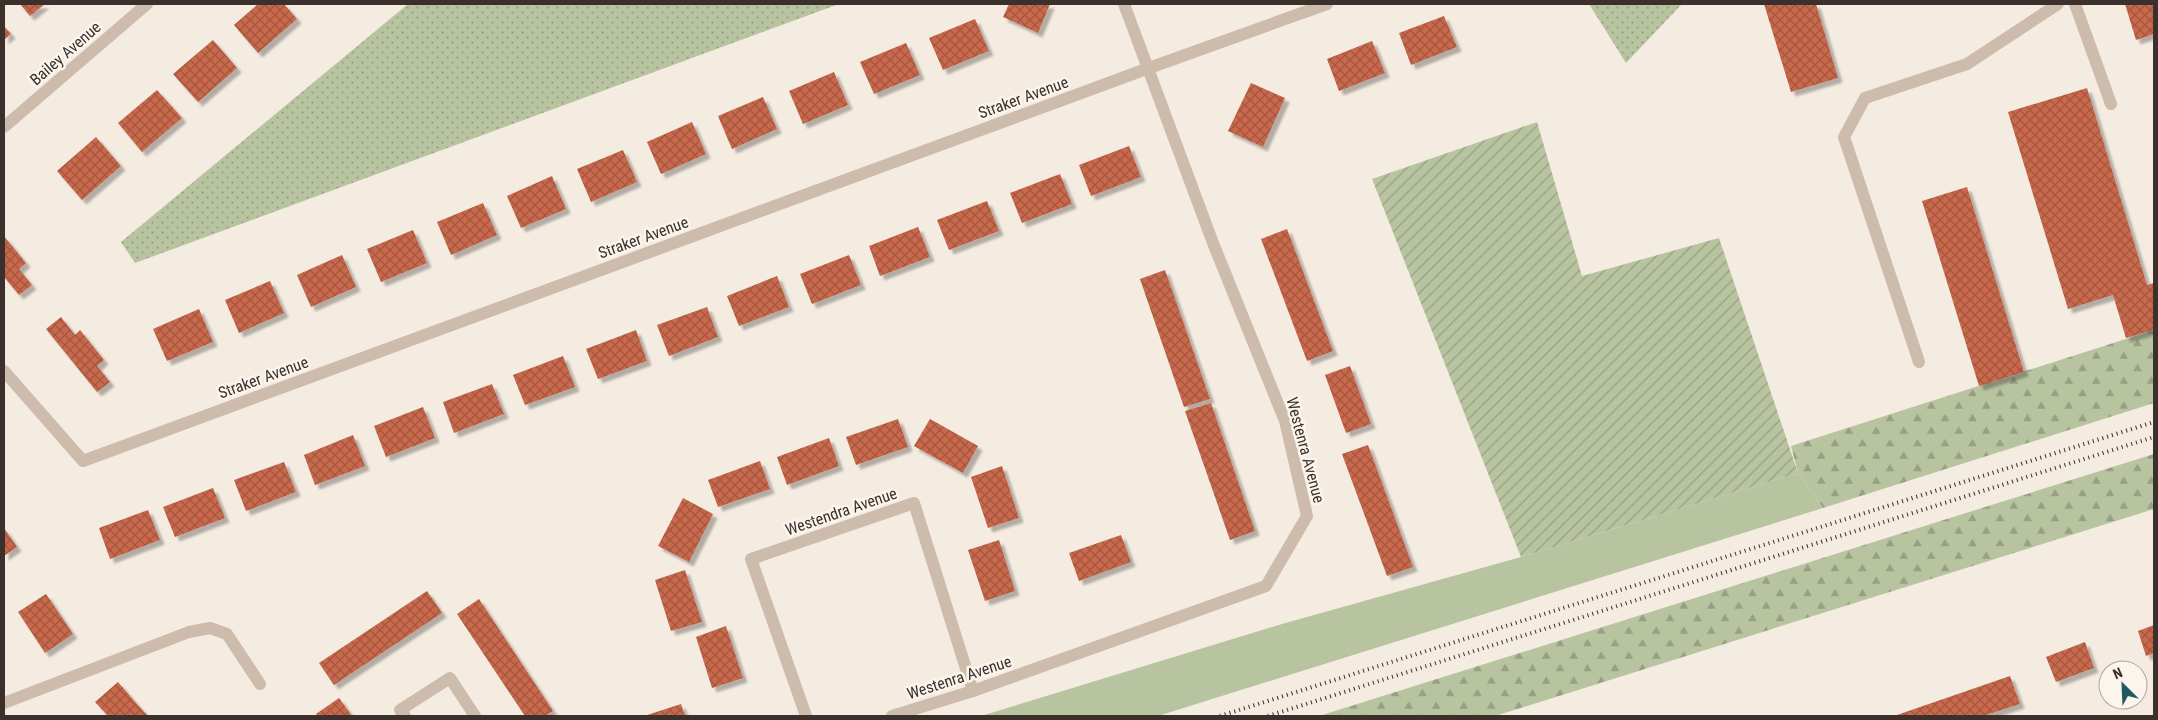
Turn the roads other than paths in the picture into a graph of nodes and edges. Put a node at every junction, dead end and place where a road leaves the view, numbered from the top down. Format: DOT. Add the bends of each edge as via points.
graph roads {
  1 [pos="147,4"];
  2 [pos="1124,4"];
  3 [pos="1327,4"];
  4 [pos="2058,4"];
  5 [pos="2075,4"];
  6 [pos="1148,68"];
  7 [pos="2111,104"];
  8 [pos="4,127"];
  9 [pos="1918,362"];
  10 [pos="4,371"];
  11 [pos="260,684"];
  12 [pos="973,691"];
  13 [pos="4,703"];
  14 [pos="405,716"];
  15 [pos="475,716"];
  16 [pos="806,716"];
  17 [pos="892,716"];
  1 -- 8 [label="street, Bailey Avenue"];
  2 -- 6 [label="street, Westenra Avenue"];
  3 -- 6 [label="street, Straker Avenue"];
  4 -- 9 [label="street" via="1967,64 1865,98 1844,137"];
  5 -- 7 [label="street"];
  6 -- 10 [label="street, Straker Avenue" via="83,461"];
  6 -- 12 [label="street, Westenra Avenue" via="1213,243 1285,421 1307,516 1266,586"];
  11 -- 13 [label="street" via="227,634 210,628 189,632"];
  12 -- 16 [label="street, Westendra Avenue" via="914,504 751,559"];
  12 -- 17 [label="street, Westenra Avenue"];
  14 -- 15 [label="street" via="400,710 450,678"];
}
